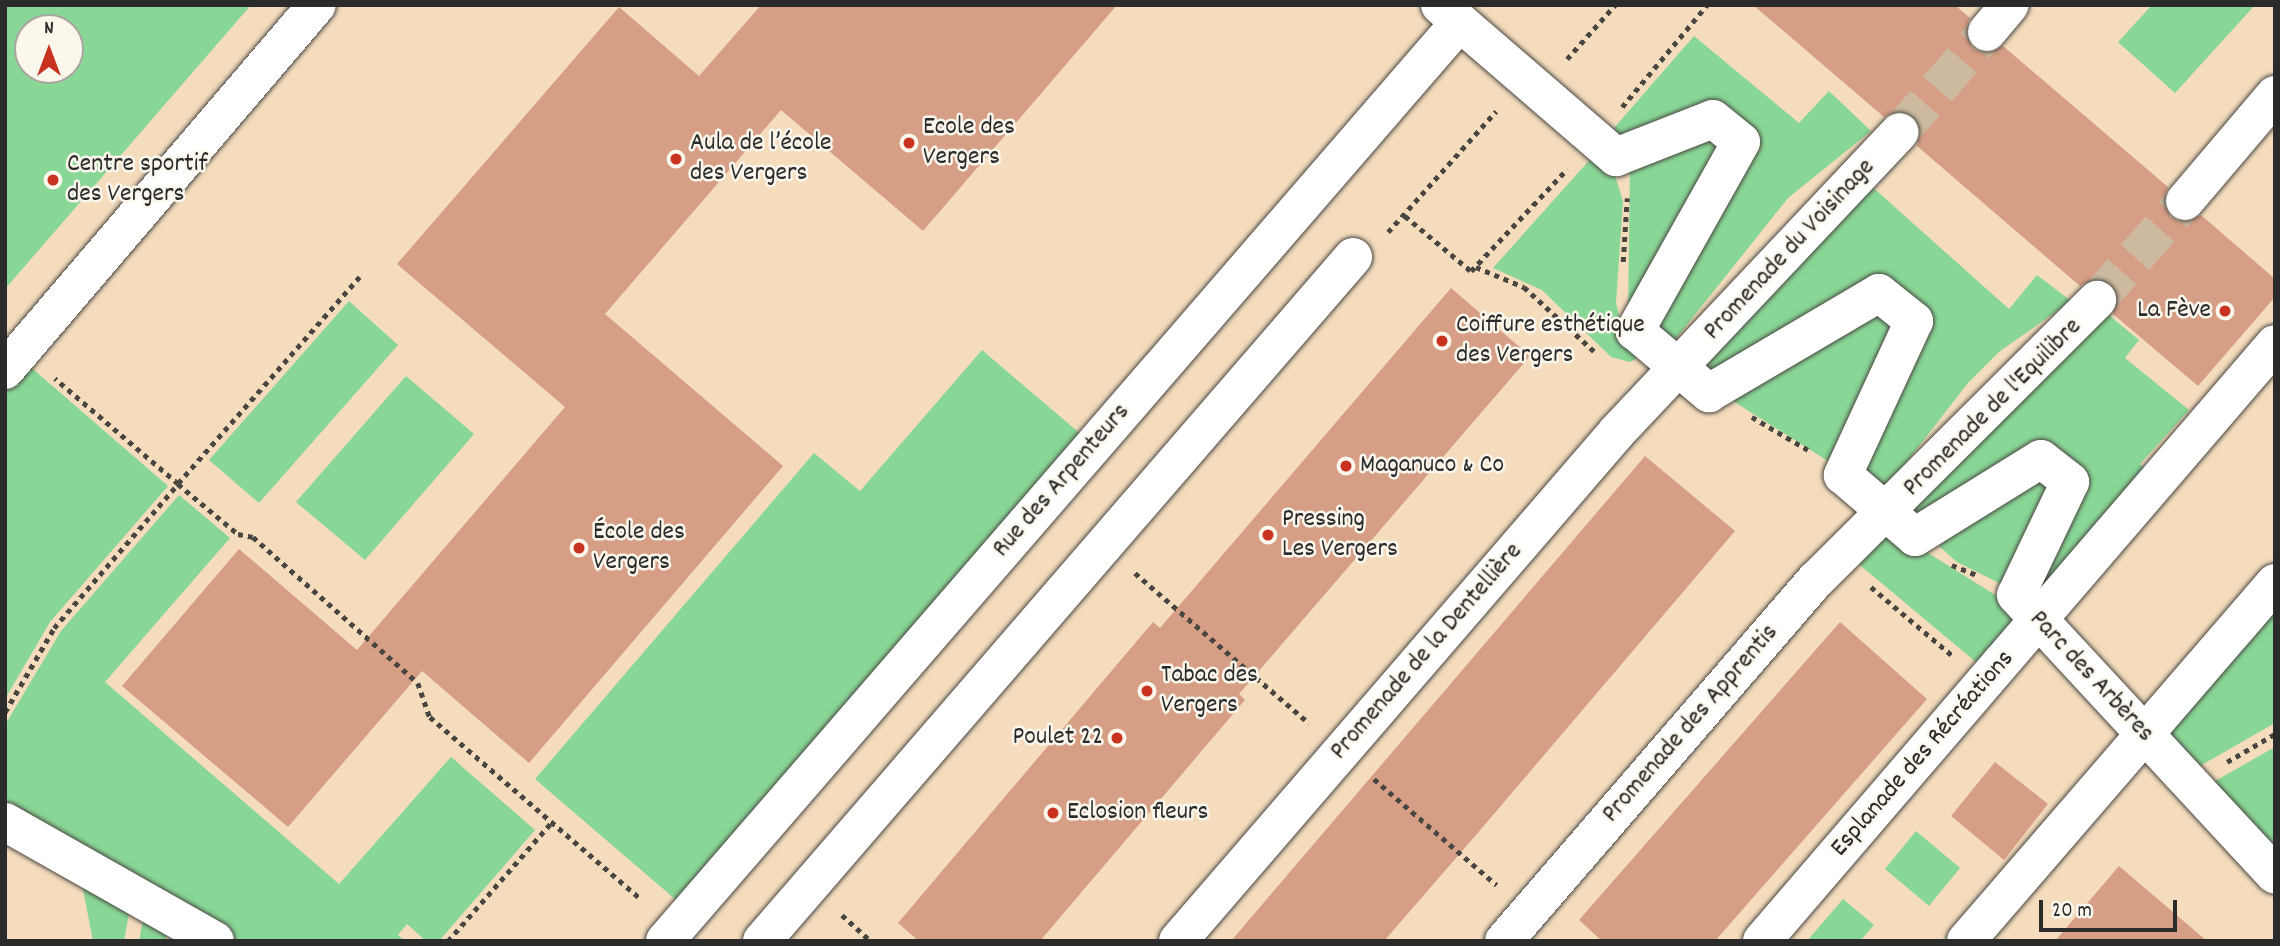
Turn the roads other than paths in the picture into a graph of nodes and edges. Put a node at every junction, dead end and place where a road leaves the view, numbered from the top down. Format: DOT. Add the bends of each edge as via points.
graph roads {
  1 [pos="317,5"];
  2 [pos="1450,14"];
  3 [pos="2275,95"];
  4 [pos="1900,131"];
  5 [pos="2185,201"];
  6 [pos="1353,257"];
  7 [pos="2097,300"];
  8 [pos="2275,344"];
  9 [pos="14,361"];
  10 [pos="1694,381"];
  11 [pos="1901,526"];
  12 [pos="2275,583"];
  13 [pos="2027,608"];
  14 [pos="2144,735"];
  15 [pos="5,822"];
  16 [pos="2275,875"];
  17 [pos="670,935"];
  18 [pos="215,941"];
  19 [pos="762,941"];
  20 [pos="1178,941"];
  21 [pos="1504,941"];
  22 [pos="1762,941"];
  23 [pos="1966,941"];
  1 -- 9 [label="street"];
  2 -- 10 [label="street" via="1606,148 1713,119 1741,142 1637,329"];
  2 -- 17 [label="street, Rue des Arpenteurs"];
  3 -- 5 [label="street"];
  4 -- 10 [label="street, Promenade du Voisinage"];
  6 -- 19 [label="street"];
  7 -- 11 [label="street, Promenade de l'Equilibre"];
  8 -- 13 [label="street, Esplanade des Récréations"];
  10 -- 11 [label="street" via="1879,293 1914,321 1843,475"];
  10 -- 20 [label="street, Promenade de la Dentellière" via="1617,432"];
  11 -- 13 [label="street, Parc des Arbères" via="2041,459 2070,482"];
  11 -- 21 [label="street, Promenade des Apprentis" via="1839,559"];
  12 -- 14 [label="street"];
  13 -- 14 [label="street, Parc des Arbères"];
  13 -- 22 [label="street, Esplanade des Récréations" via="1984,682"];
  14 -- 16 [label="street, Parc des Arbères"];
  14 -- 23 [label="street"];
  15 -- 18 [label="street"];
}
